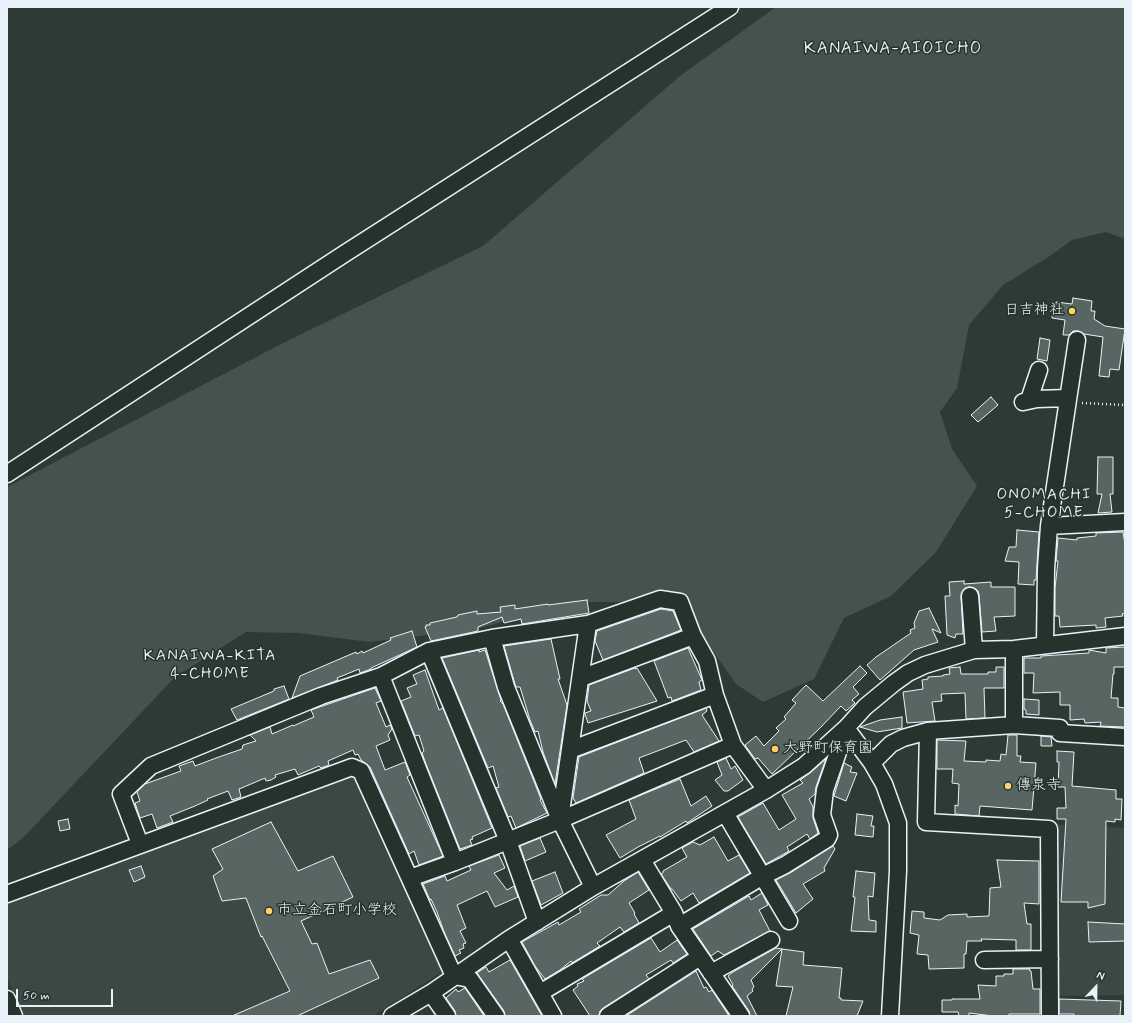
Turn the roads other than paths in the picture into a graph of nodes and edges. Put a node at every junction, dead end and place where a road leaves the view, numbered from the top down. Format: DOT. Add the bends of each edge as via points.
graph roads {
  1 [pos="730,7"];
  2 [pos="1077,340"];
  3 [pos="1039,370"];
  4 [pos="1070,401"];
  5 [pos="7,474"];
  6 [pos="1125,522"];
  7 [pos="1049,526"];
  8 [pos="970,596"];
  9 [pos="588,624"];
  10 [pos="693,636"];
  11 [pos="1125,636"];
  12 [pos="492,638"];
  13 [pos="1045,645"];
  14 [pos="1014,649"];
  15 [pos="974,650"];
  16 [pos="429,651"];
  17 [pos="381,676"];
  18 [pos="581,678"];
  19 [pos="714,695"];
  20 [pos="1014,725"];
  21 [pos="846,728"];
  22 [pos="928,731"];
  23 [pos="1125,737"];
  24 [pos="733,745"];
  25 [pos="570,750"];
  26 [pos="872,763"];
  27 [pos="766,790"];
  28 [pos="725,813"];
  29 [pos="560,820"];
  30 [pos="508,841"];
  31 [pos="140,844"];
  32 [pos="642,860"];
  33 [pos="456,862"];
  34 [pos="763,876"];
  35 [pos="410,878"];
  36 [pos="593,887"];
  37 [pos="7,894"];
  38 [pos="677,920"];
  39 [pos="790,921"];
  40 [pos="537,922"];
  41 [pos="509,939"];
  42 [pos="771,940"];
  43 [pos="700,957"];
  44 [pos="1050,959"];
  45 [pos="984,960"];
  46 [pos="711,973"];
  47 [pos="454,976"];
  48 [pos="431,993"];
  49 [pos="540,993"];
  50 [pos="7,1000"];
  51 [pos="14,1016"];
  52 [pos="392,1016"];
  53 [pos="447,1016"];
  54 [pos="496,1016"];
  55 [pos="553,1016"];
  56 [pos="608,1016"];
  57 [pos="741,1016"];
  58 [pos="890,1016"];
  59 [pos="1050,1016"];
  1 -- 5 [label="street"];
  2 -- 4 [label="street"];
  3 -- 4 [label="street" via="1026,401 1037,398"];
  4 -- 7 [label="street"];
  6 -- 7 [label="street"];
  7 -- 13 [label="street"];
  8 -- 15 [label="street"];
  9 -- 10 [label="street" via="660,599 680,602"];
  9 -- 12 [label="street"];
  9 -- 18 [label="street"];
  10 -- 18 [label="street"];
  10 -- 19 [label="street" via="707,661"];
  11 -- 13 [label="street"];
  12 -- 16 [label="street"];
  12 -- 29 [label="street" via="506,687"];
  13 -- 14 [label="street"];
  14 -- 15 [label="street"];
  14 -- 20 [label="street"];
  15 -- 21 [label="street" via="908,673 865,707"];
  16 -- 17 [label="street"];
  16 -- 30 [label="street"];
  17 -- 31 [label="street" via="321,696 151,766 121,794"];
  17 -- 33 [label="street"];
  18 -- 25 [label="street"];
  19 -- 24 [label="street"];
  19 -- 25 [label="street"];
  20 -- 22 [label="street"];
  20 -- 23 [label="street" via="1060,728 1060,733"];
  21 -- 26 [label="street"];
  21 -- 27 [label="street" via="804,766"];
  21 -- 34 [label="street" via="825,790 822,816 829,835 827,839"];
  22 -- 26 [label="street" via="890,744"];
  22 -- 44 [label="street" via="926,822 1049,829"];
  24 -- 27 [label="street"];
  24 -- 29 [label="street"];
  25 -- 29 [label="street"];
  26 -- 58 [label="street" via="884,784 898,823"];
  27 -- 28 [label="street"];
  28 -- 32 [label="street"];
  28 -- 34 [label="street"];
  29 -- 30 [label="street"];
  29 -- 36 [label="street"];
  30 -- 33 [label="street"];
  30 -- 40 [label="street"];
  31 -- 35 [label="street" via="352,767 362,771"];
  31 -- 37 [label="street"];
  32 -- 36 [label="street"];
  32 -- 38 [label="street"];
  33 -- 35 [label="street"];
  34 -- 38 [label="street"];
  34 -- 39 [label="street"];
  35 -- 47 [label="street"];
  36 -- 40 [label="street"];
  38 -- 43 [label="street"];
  38 -- 49 [label="street"];
  40 -- 41 [label="street"];
  41 -- 47 [label="street"];
  41 -- 49 [label="street"];
  42 -- 46 [label="street"];
  43 -- 46 [label="street"];
  43 -- 56 [label="street"];
  44 -- 45 [label="street"];
  44 -- 59 [label="street"];
  46 -- 57 [label="street"];
  47 -- 48 [label="street"];
  47 -- 54 [label="street" via="470,979"];
  48 -- 52 [label="street"];
  48 -- 53 [label="street"];
  49 -- 55 [label="street"];
  50 -- 51 [label="street"];
}
